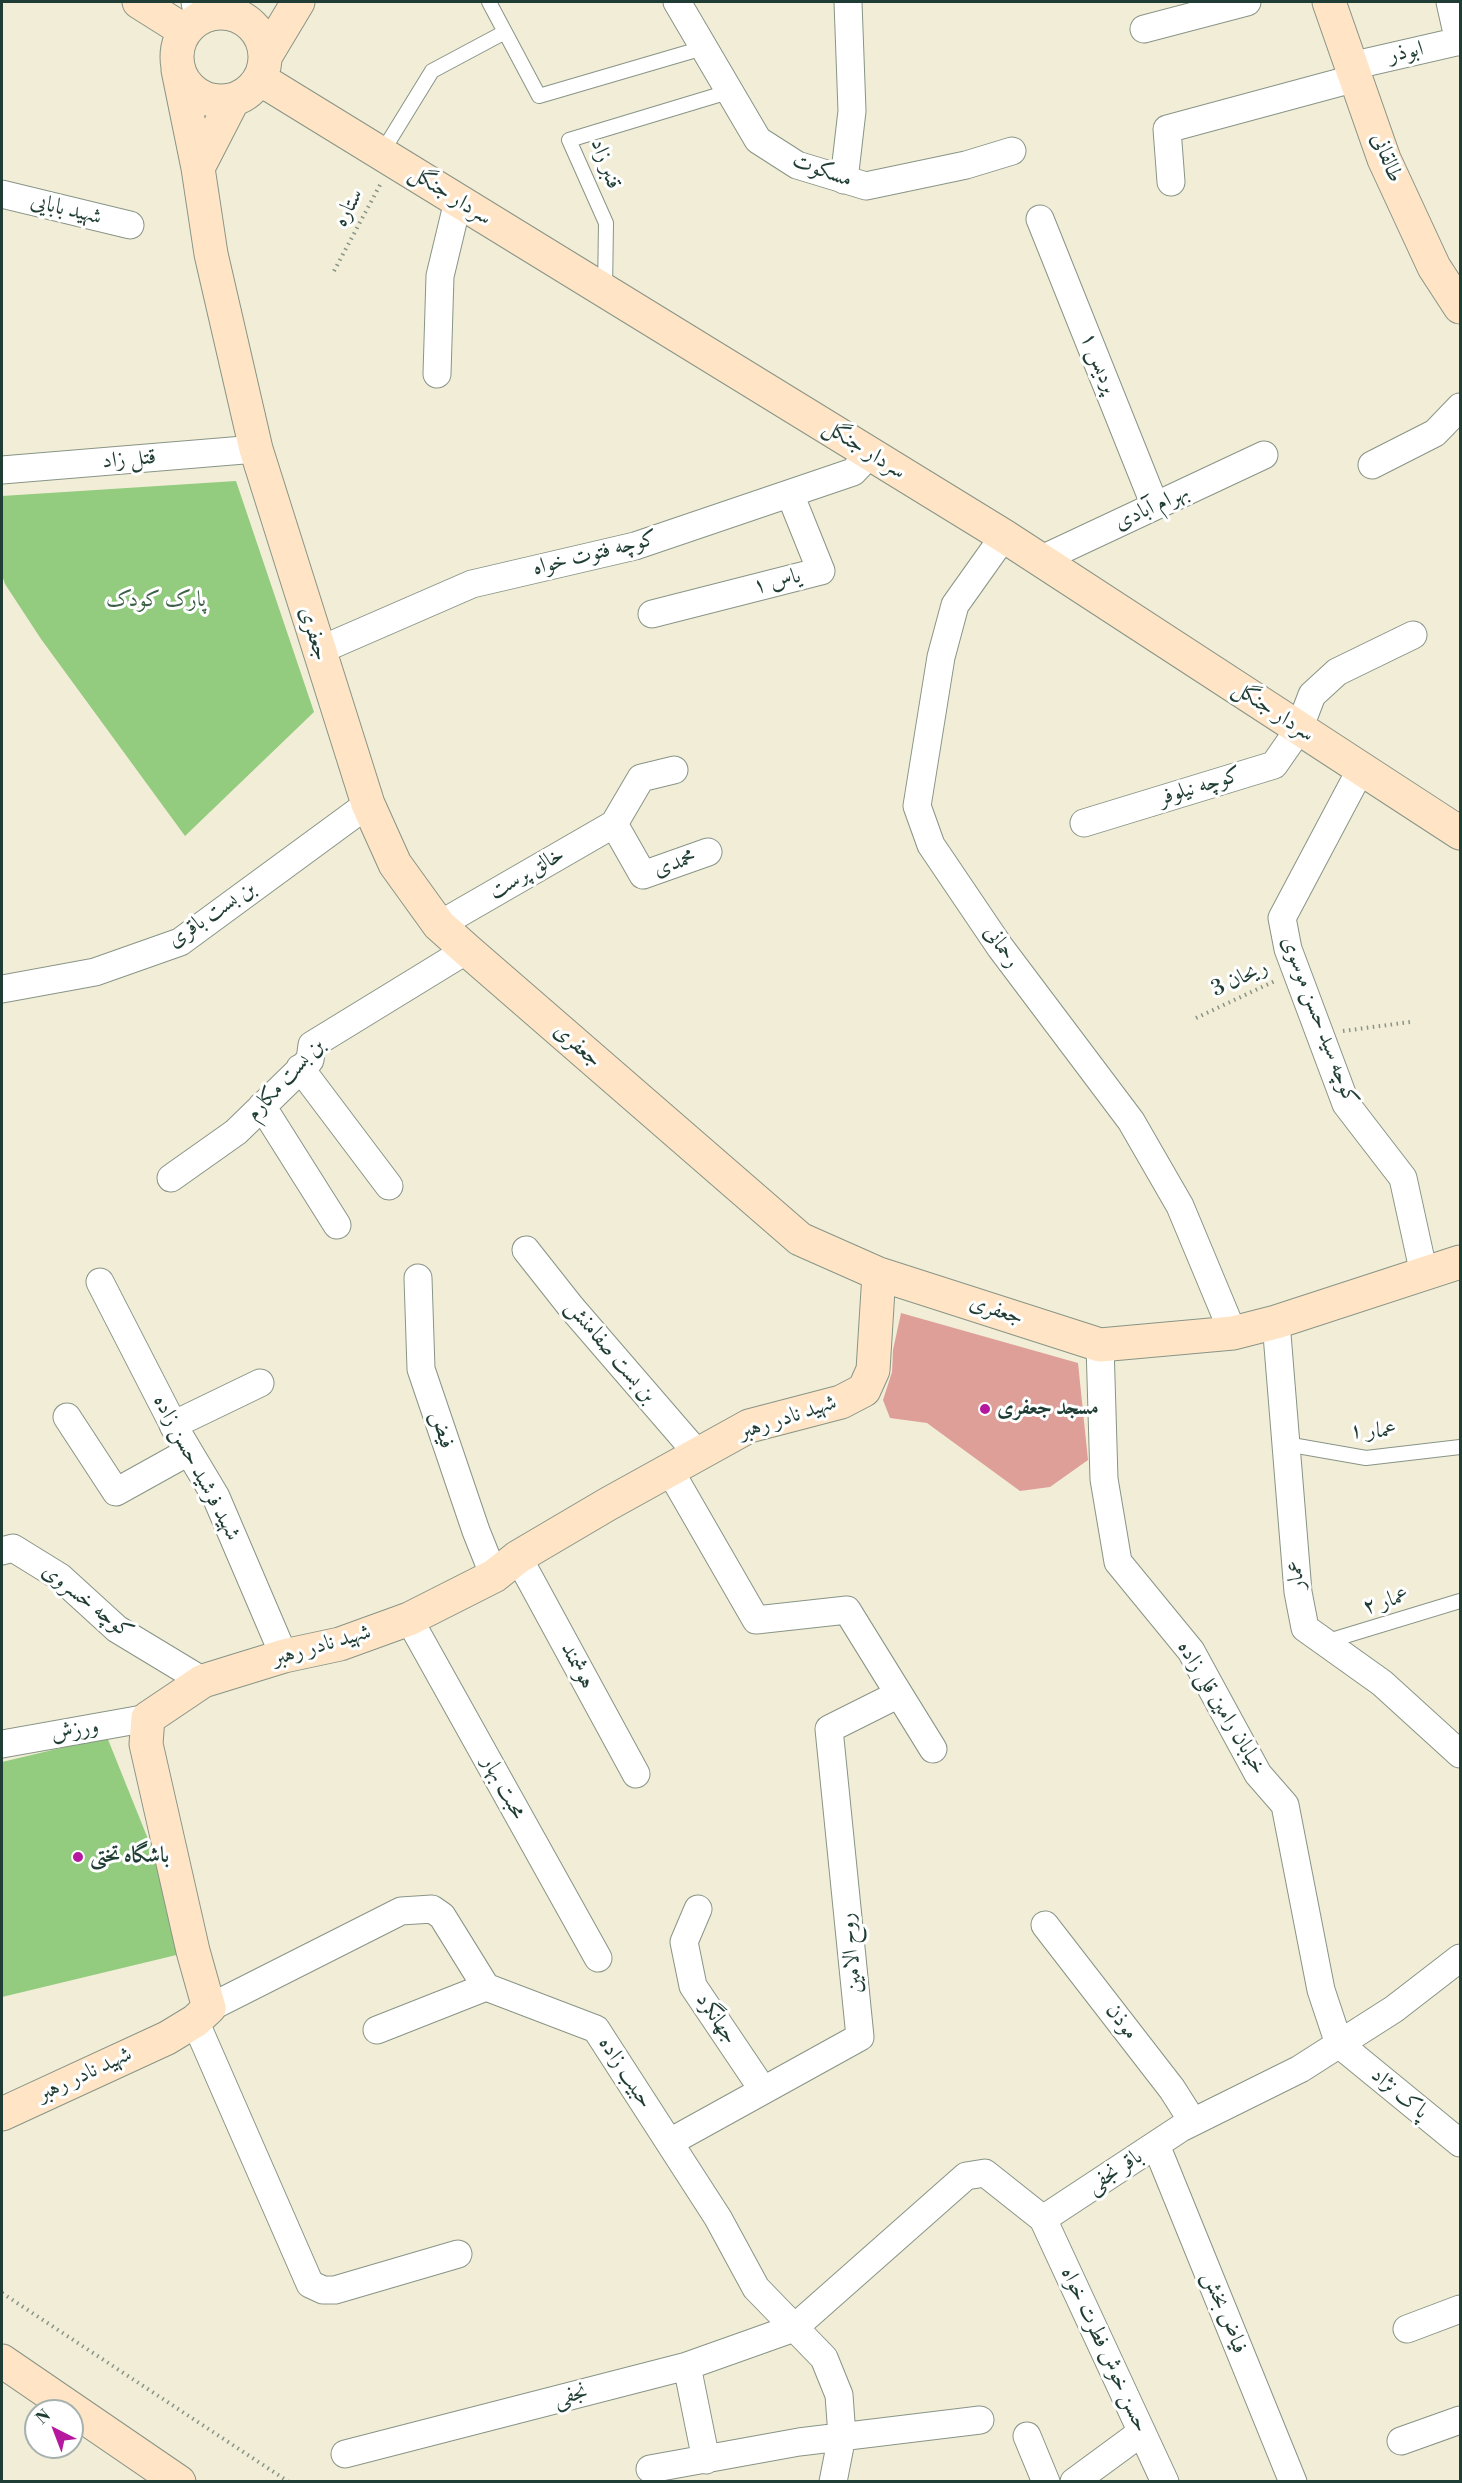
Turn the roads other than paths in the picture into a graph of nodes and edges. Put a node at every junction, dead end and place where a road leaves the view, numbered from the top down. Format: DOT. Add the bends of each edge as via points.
graph roads {
  1 [pos="139,2"];
  2 [pos="249,2"];
  3 [pos="298,2"];
  4 [pos="489,2"];
  5 [pos="677,2"];
  6 [pos="848,2"];
  7 [pos="1247,2"];
  8 [pos="1329,2"];
  9 [pos="1450,2"];
  10 [pos="197,17"];
  11 [pos="1144,29"];
  12 [pos="506,32"];
  13 [pos="1460,41"];
  14 [pos="703,48"];
  15 [pos="262,68"];
  16 [pos="178,70"];
  17 [pos="1354,72"];
  18 [pos="728,92"];
  19 [pos="233,100"];
  20 [pos="1012,151"];
  21 [pos="387,158"];
  22 [pos="198,168"];
  23 [pos="844,180"];
  24 [pos="1171,182"];
  25 [pos="2,194"];
  26 [pos="458,201"];
  27 [pos="1040,219"];
  28 [pos="130,225"];
  29 [pos="605,292"];
  30 [pos="1461,307"];
  31 [pos="437,374"];
  32 [pos="1461,407"];
  33 [pos="256,450"];
  34 [pos="870,454"];
  35 [pos="1264,455"];
  36 [pos="1372,465"];
  37 [pos="2,470"];
  38 [pos="790,494"];
  39 [pos="1155,506"];
  40 [pos="1004,536"];
  41 [pos="1040,560"];
  42 [pos="652,614"];
  43 [pos="1413,635"];
  44 [pos="318,651"];
  45 [pos="1299,729"];
  46 [pos="1361,769"];
  47 [pos="674,770"];
  48 [pos="368,804"];
  49 [pos="1084,823"];
  50 [pos="614,824"];
  51 [pos="1461,833"];
  52 [pos="708,852"];
  53 [pos="439,925"];
  54 [pos="467,950"];
  55 [pos="2,989"];
  56 [pos="300,1068"];
  57 [pos="262,1106"];
  58 [pos="171,1178"];
  59 [pos="389,1186"];
  60 [pos="337,1225"];
  61 [pos="525,1250"];
  62 [pos="1461,1262"];
  63 [pos="879,1274"];
  64 [pos="1424,1274"];
  65 [pos="418,1278"];
  66 [pos="100,1282"];
  67 [pos="1276,1322"];
  68 [pos="1233,1333"];
  69 [pos="1100,1345"];
  70 [pos="260,1383"];
  71 [pos="67,1417"];
  72 [pos="173,1425"];
  73 [pos="1286,1444"];
  74 [pos="1460,1448"];
  75 [pos="188,1452"];
  76 [pos="683,1461"];
  77 [pos="2,1551"];
  78 [pos="506,1566"];
  79 [pos="1461,1601"];
  80 [pos="409,1619"];
  81 [pos="1324,1643"];
  82 [pos="284,1656"];
  83 [pos="203,1681"];
  84 [pos="897,1695"];
  85 [pos="147,1718"];
  86 [pos="2,1744"];
  87 [pos="933,1749"];
  88 [pos="1461,1754"];
  89 [pos="636,1774"];
  90 [pos="698,1909"];
  91 [pos="1045,1925"];
  92 [pos="598,1958"];
  93 [pos="1461,1958"];
  94 [pos="486,1987"];
  95 [pos="202,2014"];
  96 [pos="377,2030"];
  97 [pos="1339,2044"];
  98 [pos="763,2090"];
  99 [pos="2,2114"];
  100 [pos="1193,2122"];
  101 [pos="670,2142"];
  102 [pos="1461,2143"];
  103 [pos="1156,2145"];
  104 [pos="1043,2219"];
  105 [pos="458,2254"];
  106 [pos="1461,2308"];
  107 [pos="794,2328"];
  108 [pos="1407,2329"];
  109 [pos="2,2361"];
  110 [pos="687,2366"];
  111 [pos="980,2420"];
  112 [pos="1461,2420"];
  113 [pos="1142,2432"];
  114 [pos="842,2436"];
  115 [pos="1027,2436"];
  116 [pos="1401,2441"];
  117 [pos="345,2454"];
  118 [pos="706,2460"];
  119 [pos="650,2469"];
  120 [pos="179,2481"];
  121 [pos="833,2481"];
  122 [pos="1046,2481"];
  123 [pos="1074,2481"];
  124 [pos="1165,2481"];
  125 [pos="1293,2481"];
  1 -- 10 [label="main road"];
  2 -- 10 [label="main road"];
  3 -- 15 [label="main road"];
  4 -- 12 [label="lane"];
  5 -- 14 [label="street, مسکوت"];
  6 -- 23 [label="street" via="852,111"];
  7 -- 11 [label="street"];
  8 -- 17 [label="main road, طالقانی"];
  9 -- 13 [label="street"];
  10 -- 15 [label="main road" via="220,13 243,19 259,35"];
  10 -- 16 [label="main road" via="177,49"];
  12 -- 14 [label="lane" via="539,96"];
  12 -- 21 [label="lane" via="432,71"];
  13 -- 17 [label="street, ابوذر"];
  14 -- 18 [label="street, مسکوت"];
  15 -- 19 [label="main road" via="243,96"];
  15 -- 21 [label="main road, سردار جنگل"];
  16 -- 19 [label="main road" via="182,80 199,96 221,102"];
  16 -- 22 [label="main road, جعفری"];
  17 -- 24 [label="street, ابوذر" via="1167,129"];
  17 -- 30 [label="main road, طالقانی" via="1384,159 1434,267"];
  18 -- 23 [label="street, مسکوت" via="759,140 797,165"];
  18 -- 29 [label="lane, قنبر زاد" via="569,140 606,223"];
  19 -- 22 [label="main road"];
  20 -- 23 [label="street, مسکوت" via="866,186"];
  21 -- 26 [label="main road, سردار جنگل"];
  22 -- 33 [label="main road, جعفری" via="210,254"];
  25 -- 28 [label="street, شهید بابایی"];
  26 -- 29 [label="main road, سردار جنگل"];
  26 -- 31 [label="street" via="440,276"];
  27 -- 39 [label="street, پردیس ۱"];
  29 -- 34 [label="main road, سردار جنگل"];
  32 -- 36 [label="street" via="1435,433"];
  33 -- 37 [label="street, قتل زاد"];
  33 -- 44 [label="main road, جعفری"];
  34 -- 38 [label="street, کوچه فتوت خواه" via="853,472"];
  34 -- 40 [label="main road, سردار جنگل"];
  35 -- 39 [label="street, بهرام آبادی"];
  38 -- 42 [label="street, یاس ۱" via="820,571"];
  38 -- 44 [label="street, کوچه فتوت خواه" via="636,546 472,584"];
  39 -- 41 [label="street, بهرام آبادی"];
  40 -- 41 [label="main road, سردار جنگل"];
  40 -- 68 [label="street, رحمانی" via="955,605 941,657 917,806 931,845 1000,947 1131,1121 1180,1206"];
  41 -- 45 [label="main road, سردار جنگل"];
  43 -- 45 [label="street, کوچه نیلوفر" via="1337,672 1312,695"];
  44 -- 48 [label="main road, جعفری"];
  45 -- 46 [label="main road, سردار جنگل"];
  45 -- 49 [label="street, کوچه نیلوفر" via="1274,765"];
  46 -- 51 [label="main road, سردار جنگل"];
  46 -- 64 [label="street, کوچه سید حسن موسوی" via="1282,918 1288,949 1346,1104 1403,1178"];
  47 -- 50 [label="street" via="641,778"];
  48 -- 53 [label="main road, جعفری" via="395,864"];
  48 -- 55 [label="street, بن بست باقری" via="180,942 95,972"];
  50 -- 52 [label="street, محمدی" via="643,876"];
  50 -- 53 [label="street, خالق پرست"];
  53 -- 54 [label="main road, جعفری"];
  54 -- 56 [label="street, بن بست مکارم" via="312,1045 310,1060"];
  54 -- 63 [label="main road, جعفری" via="800,1239"];
  56 -- 57 [label="street, بن بست مکارم"];
  56 -- 59 [label="street"];
  57 -- 58 [label="street, بن بست مکارم" via="236,1132"];
  57 -- 60 [label="street"];
  61 -- 76 [label="street, بن بست صفامنش"];
  62 -- 64 [label="main road, جعفری"];
  63 -- 69 [label="main road, جعفری"];
  63 -- 76 [label="main road, شهید نادر رهبر" via="873,1370 864,1390 841,1402 749,1426"];
  64 -- 67 [label="main road, جعفری"];
  65 -- 78 [label="street, فیض" via="421,1369 476,1531"];
  66 -- 72 [label="street, شهید فرشید حسن زاده"];
  67 -- 68 [label="main road, جعفری"];
  67 -- 73 [label="street, عمار"];
  68 -- 69 [label="main road, جعفری"];
  69 -- 97 [label="street, خیابان رامین قلی زاده" via="1104,1479 1119,1562 1191,1651 1258,1774 1286,1805 1320,1989"];
  70 -- 72 [label="street"];
  71 -- 75 [label="street" via="116,1492"];
  72 -- 75 [label="street, شهید فرشید حسن زاده"];
  73 -- 74 [label="lane, عمار ۱" via="1366,1458"];
  73 -- 81 [label="street, عمار" via="1298,1592 1305,1628"];
  75 -- 82 [label="street, شهید فرشید حسن زاده" via="216,1497"];
  76 -- 78 [label="main road, شهید نادر رهبر"];
  76 -- 84 [label="street" via="756,1620 847,1610"];
  77 -- 83 [label="street, کوچه خسروی" via="13,1548 60,1577 117,1629"];
  78 -- 80 [label="main road, شهید نادر رهبر"];
  78 -- 89 [label="street, هوشمند"];
  79 -- 81 [label="lane, عمار ۲"];
  80 -- 82 [label="main road, شهید نادر رهبر" via="339,1644"];
  80 -- 92 [label="street, محبت بهار"];
  81 -- 88 [label="street, عمار" via="1382,1683"];
  82 -- 83 [label="main road, شهید نادر رهبر"];
  83 -- 85 [label="main road, شهید نادر رهبر"];
  84 -- 87 [label="street"];
  84 -- 98 [label="street, روح الامین" via="829,1729 860,2037"];
  85 -- 86 [label="street, ورزش"];
  85 -- 95 [label="main road" via="146,1744 193,1951"];
  90 -- 98 [label="street, جهانگرد" via="684,1942 693,1986"];
  91 -- 100 [label="street, موذن" via="1172,2089"];
  93 -- 97 [label="street, باقر نجفی" via="1394,2009"];
  94 -- 95 [label="street" via="442,1917 432,1909 401,1911"];
  94 -- 96 [label="street"];
  94 -- 101 [label="street, حبیب زاده" via="596,2029"];
  95 -- 99 [label="main road, شهید نادر رهبر" via="167,2038"];
  95 -- 105 [label="street" via="310,2284 335,2290"];
  97 -- 100 [label="street, باقر نجفی"];
  97 -- 102 [label="street, پاک نژاد"];
  98 -- 101 [label="street, روح الامین"];
  100 -- 103 [label="street, باقر نجفی"];
  101 -- 107 [label="street, حبیب زاده" via="756,2288"];
  103 -- 104 [label="street, باقر نجفی"];
  103 -- 125 [label="street, فیاض بخش"];
  104 -- 107 [label="street" via="985,2173 966,2176"];
  104 -- 113 [label="street, حسن خوش فطرت خواه"];
  106 -- 108 [label="street"];
  107 -- 110 [label="street, نجفی"];
  107 -- 114 [label="street, حبیب زاده" via="824,2358 839,2395"];
  109 -- 120 [label="main road"];
  110 -- 117 [label="street, نجفی"];
  110 -- 118 [label="street"];
  111 -- 114 [label="street"];
  112 -- 116 [label="street"];
  113 -- 123 [label="street"];
  113 -- 124 [label="street, حسن خوش فطرت خواه"];
  114 -- 118 [label="street"];
  114 -- 121 [label="street, حبیب زاده"];
  115 -- 122 [label="street"];
  118 -- 119 [label="street"];
}
